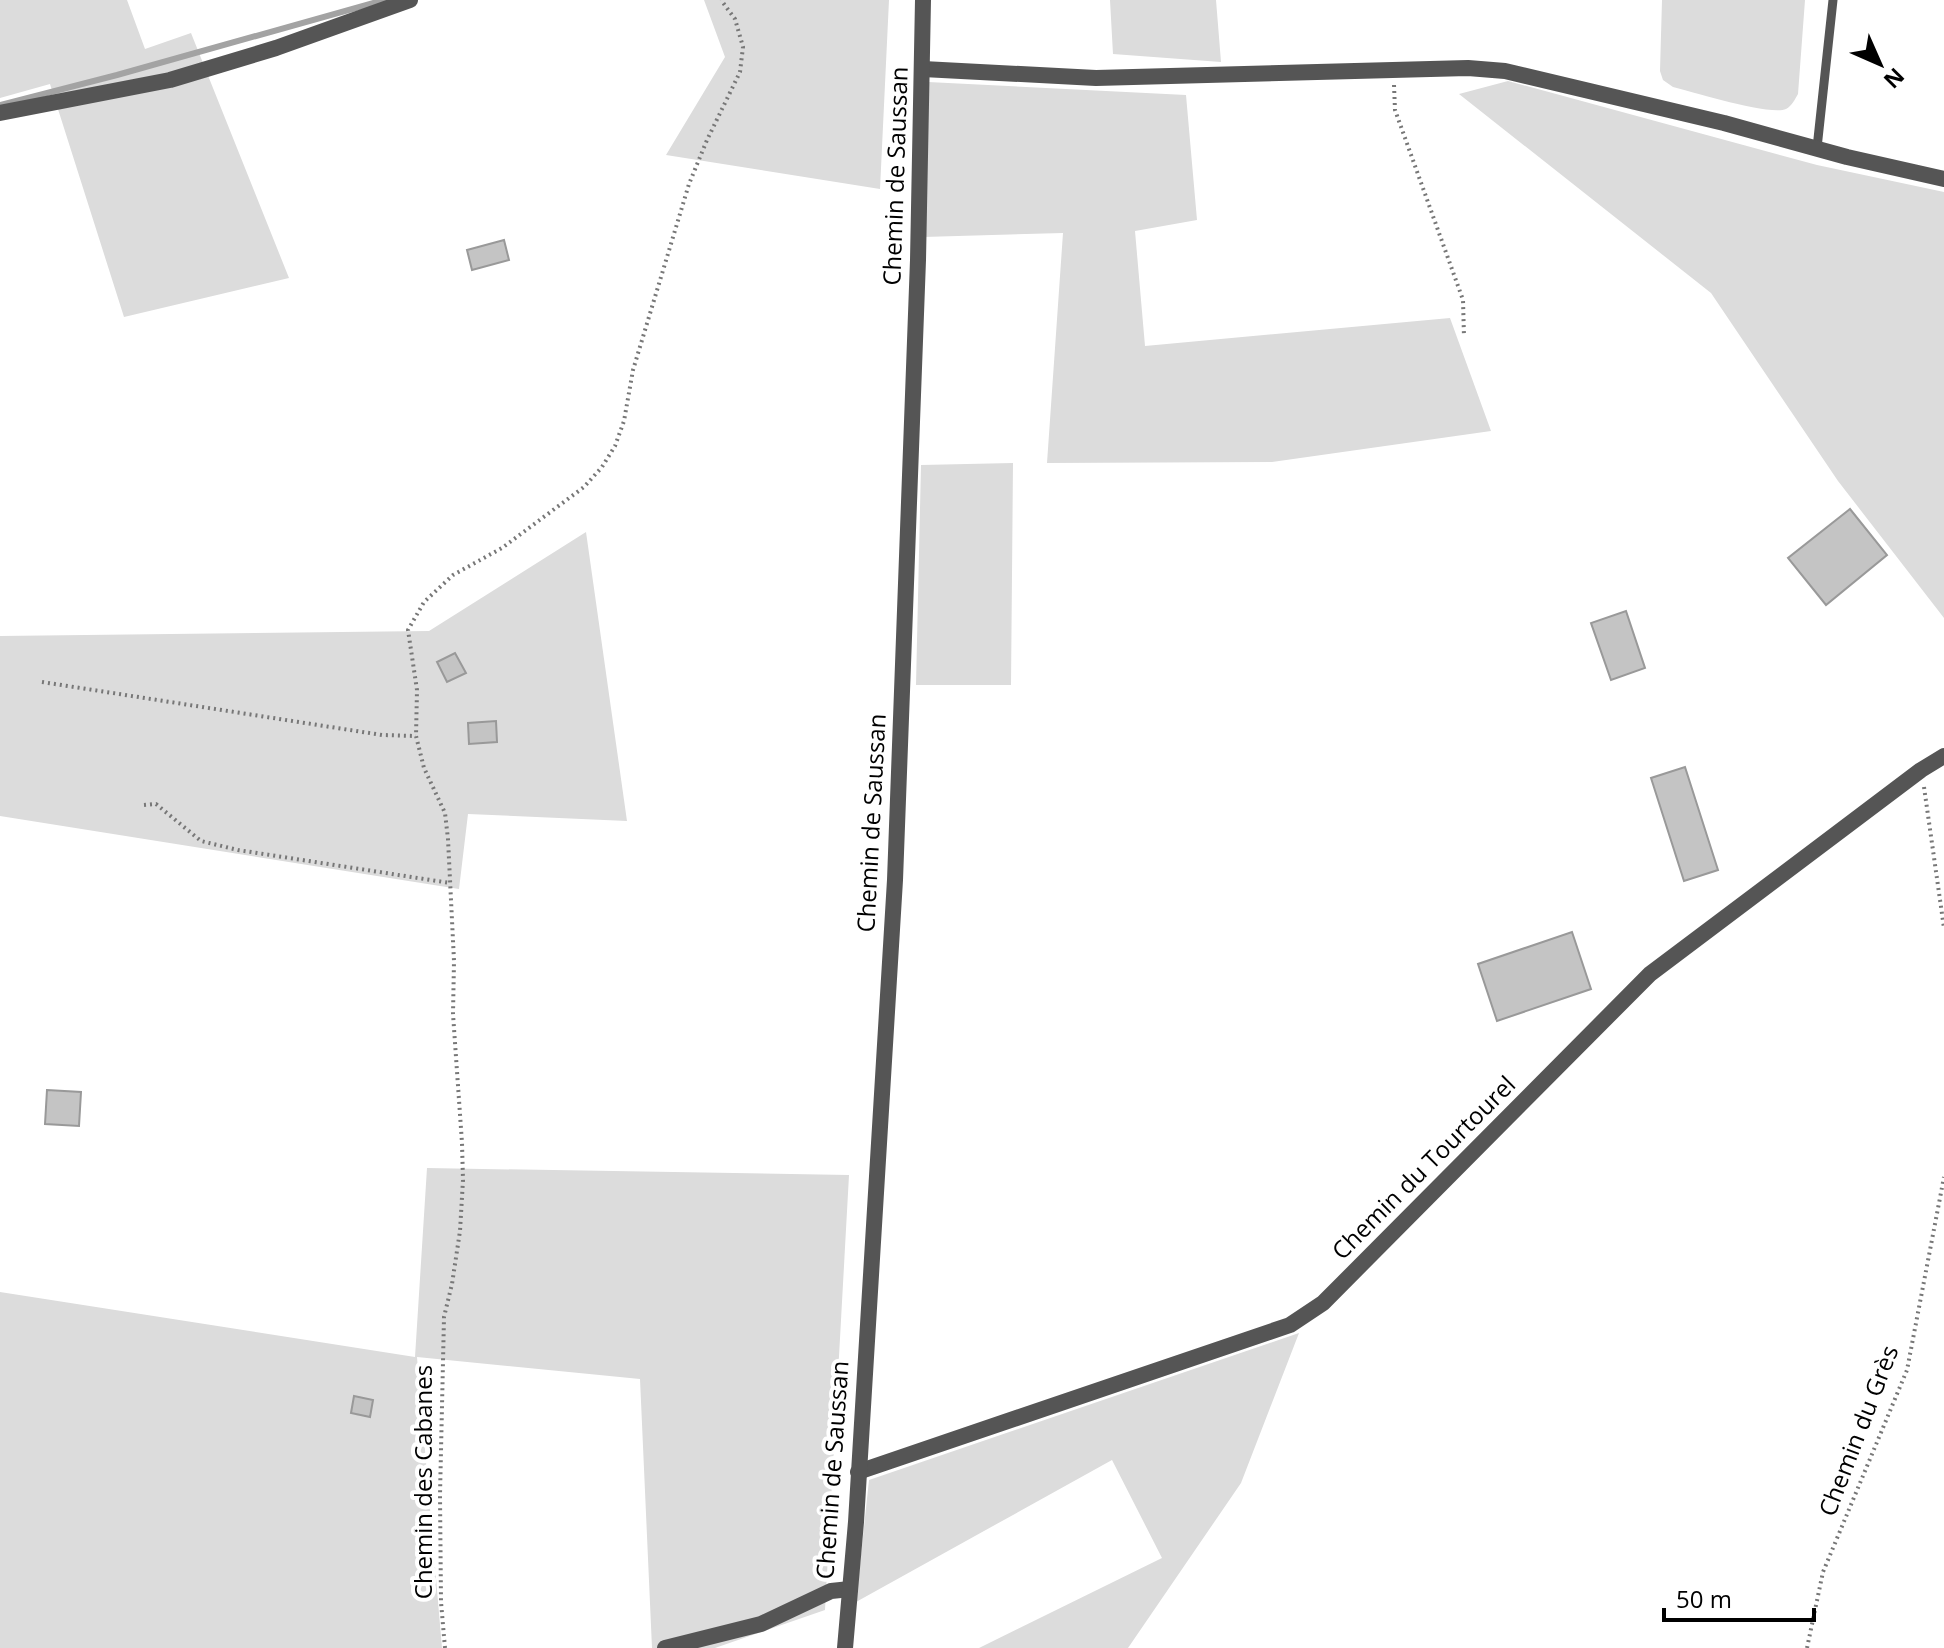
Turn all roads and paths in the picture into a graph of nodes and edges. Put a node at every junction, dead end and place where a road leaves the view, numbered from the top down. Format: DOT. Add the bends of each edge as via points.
graph roads {
  1 [pos="410,0"];
  2 [pos="721,0"];
  3 [pos="923,0"];
  4 [pos="1833,0"];
  5 [pos="923,69"];
  6 [pos="1393,70"];
  7 [pos="0,113"];
  8 [pos="1817,148"];
  9 [pos="1944,179"];
  10 [pos="1464,337"];
  11 [pos="42,682"];
  12 [pos="416,736"];
  13 [pos="1944,756"];
  14 [pos="1921,770"];
  15 [pos="144,805"];
  16 [pos="450,883"];
  17 [pos="1944,928"];
  18 [pos="1944,1177"];
  19 [pos="858,1472"];
  20 [pos="850,1589"];
  21 [pos="445,1648"];
  22 [pos="665,1648"];
  23 [pos="845,1648"];
  24 [pos="1807,1648"];
  1 -- 7 [label="street" via="170,80"];
  2 -- 12 [label="path, Chemin des Cabanes" via="735,19 743,47 740,72 689,184 615,446 584,487 502,548 453,575 424,602 408,630 417,690"];
  3 -- 5 [label="street, Chemin de Saussan"];
  4 -- 8 [label="lane"];
  5 -- 6 [label="street" via="1096,78"];
  5 -- 19 [label="street, Chemin de Saussan" via="895,880"];
  6 -- 8 [label="street" via="1505,71"];
  6 -- 10 [label="path" via="1395,110 1463,300"];
  8 -- 9 [label="street"];
  11 -- 12 [label="path"];
  12 -- 16 [label="path, Chemin des Cabanes" via="445,813"];
  13 -- 14 [label="street, Chemin du Tourtourel"];
  14 -- 17 [label="path"];
  14 -- 19 [label="street, Chemin du Tourtourel" via="1650,974 1323,1303 1290,1325"];
  15 -- 16 [label="path" via="156,804 201,841"];
  16 -- 21 [label="path, Chemin des Cabanes" via="463,1180 460,1231 444,1317 440,1495"];
  18 -- 24 [label="path, Chemin du Grès" via="1907,1370 1823,1572"];
  19 -- 20 [label="street, Chemin de Saussan"];
  20 -- 22 [label="street" via="831,1591 761,1624"];
  20 -- 23 [label="street, Chemin de Saussan"];
}
